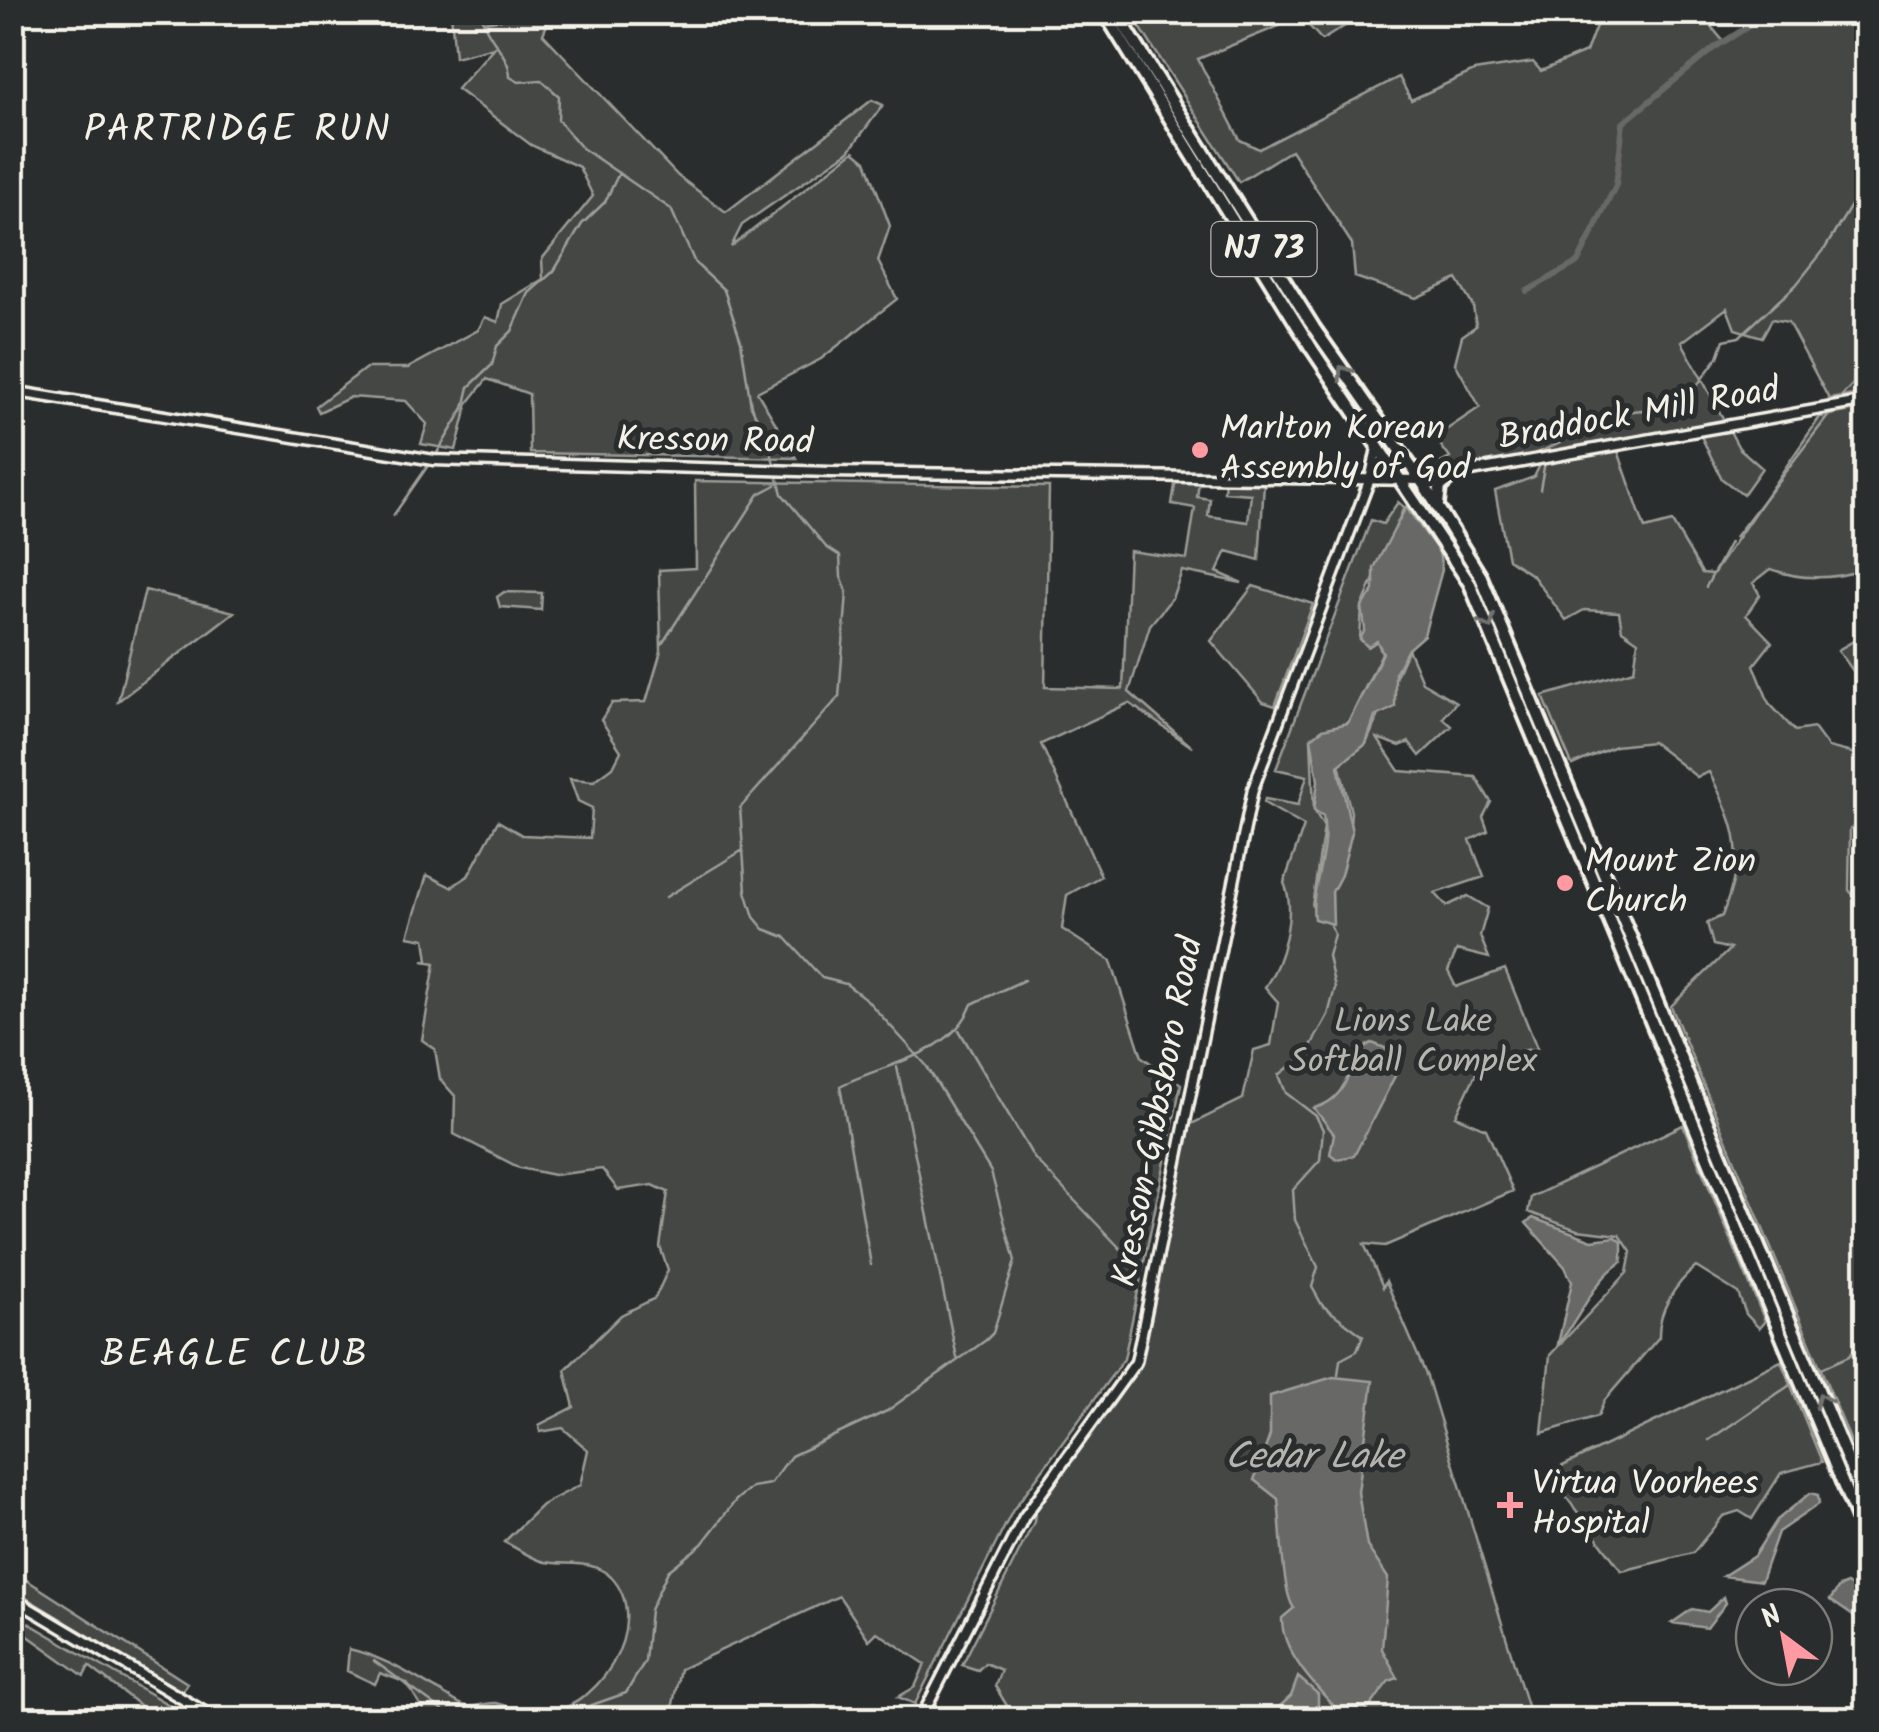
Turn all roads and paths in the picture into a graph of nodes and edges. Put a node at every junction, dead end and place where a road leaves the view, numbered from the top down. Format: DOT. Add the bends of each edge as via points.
graph roads {
  1 [pos="1104,12"];
  2 [pos="1116,12"];
  3 [pos="1207,179"];
  4 [pos="1232,198"];
  5 [pos="12,391"];
  6 [pos="1866,402"];
  7 [pos="1376,440"];
  8 [pos="1371,476"];
  9 [pos="1402,478"];
  10 [pos="1450,478"];
  11 [pos="1421,480"];
  12 [pos="1439,510"];
  13 [pos="1866,1505"];
  14 [pos="1866,1540"];
  15 [pos="12,1598"];
  16 [pos="218,1720"];
  17 [pos="920,1720"];
  1 -- 3 [label="highway, NJ 73"];
  2 -- 4 [label="highway, NJ 73"];
  3 -- 4 [label="highway"];
  3 -- 7 [label="highway, NJ 73"];
  11 -- 4 [label="highway, NJ 73, one-way"];
  5 -- 8 [label="street, Kresson Road" via="434,460"];
  6 -- 10 [label="street, Braddock Mill Road"];
  7 -- 8 [label="street, Kresson-Gibbsboro Road"];
  7 -- 9 [label="highway, NJ 73"];
  8 -- 9 [label="street, Kresson Road"];
  8 -- 17 [label="street, Kresson-Gibbsboro Road" via="1253,789 1132,1374 1024,1518"];
  9 -- 11 [label="street, Kresson Road"];
  9 -- 14 [label="highway, NJ 73, one-way" via="1461,567 1490,626"];
  10 -- 11 [label="street, Braddock Mill Road"];
  10 -- 12 [label="highway" via="1439,490"];
  11 -- 12 [label="highway, NJ 73"];
  13 -- 12 [label="highway, NJ 73, one-way" via="1503,624"];
  15 -- 16 [label="street"];
}
